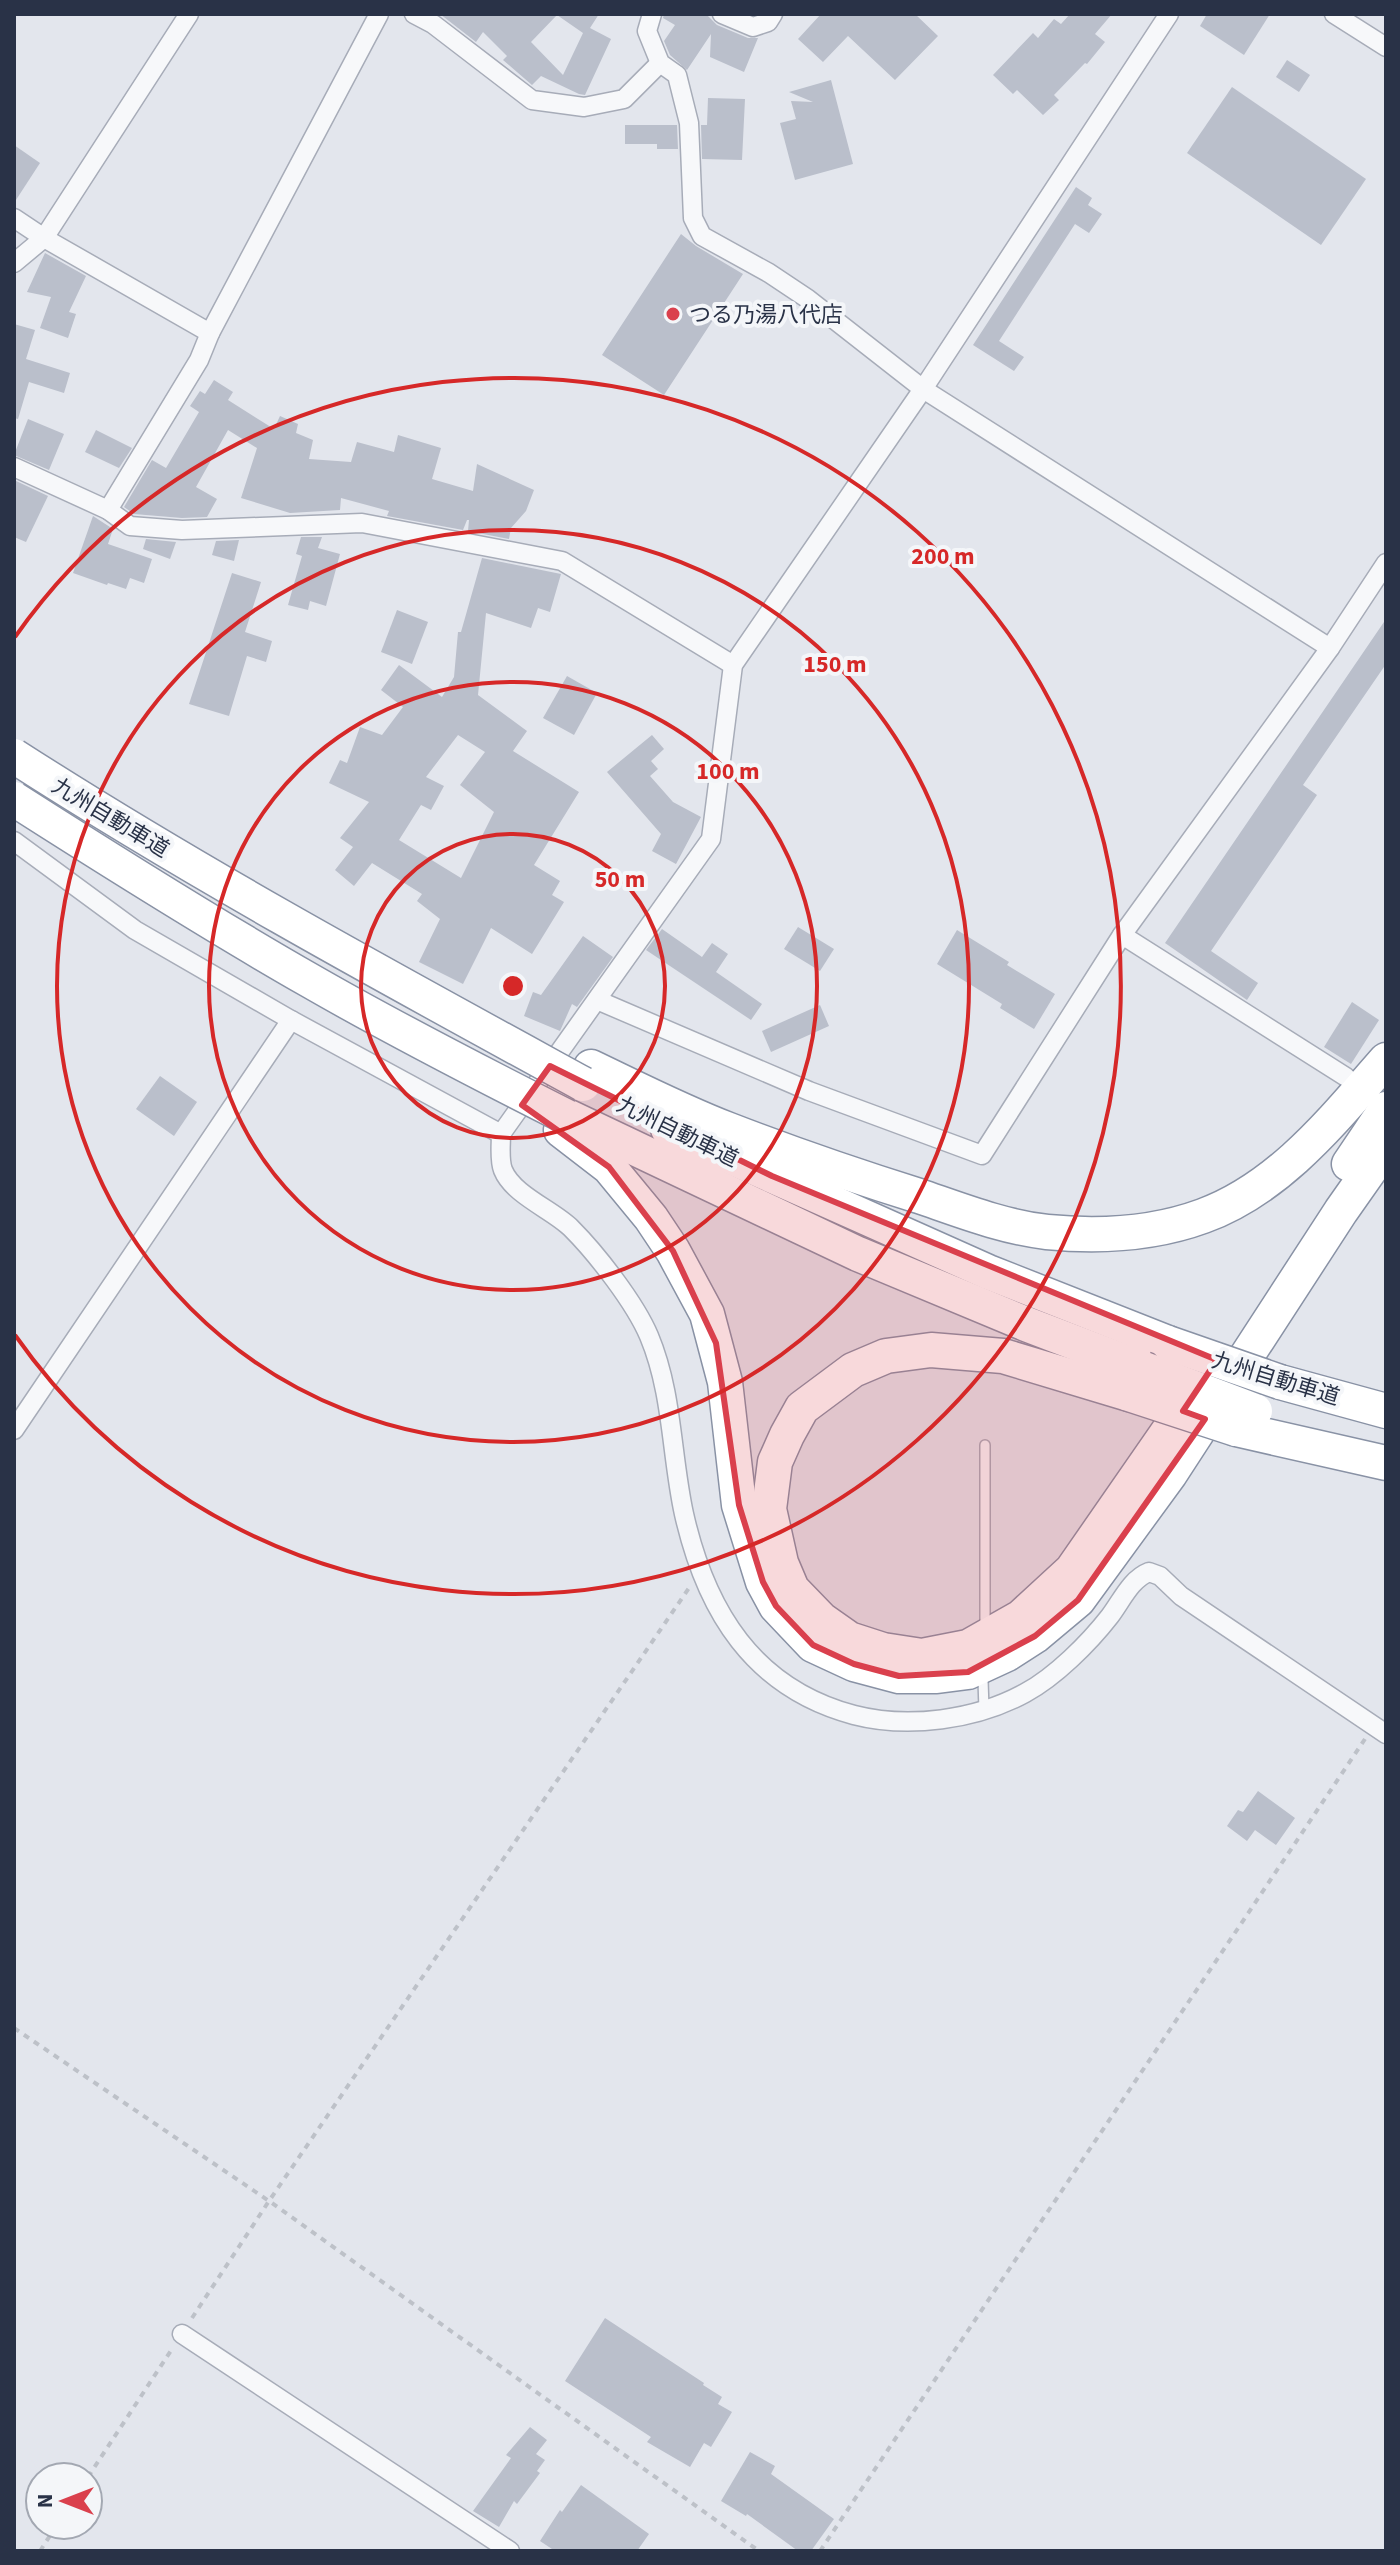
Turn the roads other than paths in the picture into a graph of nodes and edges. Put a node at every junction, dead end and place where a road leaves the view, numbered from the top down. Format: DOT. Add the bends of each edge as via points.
graph roads {
  1 [pos="189,14"];
  2 [pos="379,14"];
  3 [pos="414,14"];
  4 [pos="652,14"];
  5 [pos="722,14"];
  6 [pos="773,14"];
  7 [pos="1169,14"];
  8 [pos="1334,14"];
  9 [pos="1386,47"];
  10 [pos="660,63"];
  11 [pos="14,218"];
  12 [pos="44,238"];
  13 [pos="14,263"];
  14 [pos="210,333"];
  15 [pos="923,389"];
  16 [pos="14,467"];
  17 [pos="108,510"];
  18 [pos="1386,563"];
  19 [pos="1330,648"];
  20 [pos="733,665"];
  21 [pos="14,756"];
  22 [pos="14,799"];
  23 [pos="14,841"];
  24 [pos="1122,935"];
  25 [pos="597,1000"];
  26 [pos="291,1020"];
  27 [pos="1386,1060"];
  28 [pos="587,1076"];
  29 [pos="1346,1077"];
  30 [pos="1386,1109"];
  31 [pos="564,1123"];
  32 [pos="501,1134"];
  33 [pos="1386,1147"];
  34 [pos="1137,1381"];
  35 [pos="1386,1411"];
  36 [pos="1246,1420"];
  37 [pos="14,1430"];
  38 [pos="985,1445"];
  39 [pos="1386,1452"];
  40 [pos="1386,1463"];
  41 [pos="985,1623"];
  42 [pos="983,1680"];
  43 [pos="984,1710"];
  44 [pos="1380,1730"];
  45 [pos="182,2334"];
  46 [pos="510,2551"];
  1 -- 12 [label="street"];
  2 -- 14 [label="street"];
  3 -- 10 [label="street" via="532,100 584,107 624,99"];
  4 -- 10 [label="street" via="647,31"];
  5 -- 6 [label="street" via="753,27"];
  7 -- 15 [label="street"];
  8 -- 9 [label="street"];
  10 -- 15 [label="street" via="677,75 689,123 693,218 702,236 808,299"];
  11 -- 12 [label="street"];
  12 -- 13 [label="street"];
  12 -- 14 [label="street"];
  14 -- 17 [label="street"];
  15 -- 19 [label="street"];
  15 -- 20 [label="street"];
  16 -- 17 [label="street"];
  17 -- 20 [label="street" via="130,526 182,530 362,523 562,561"];
  18 -- 19 [label="street"];
  19 -- 24 [label="street"];
  20 -- 25 [label="street" via="711,839"];
  21 -- 28 [label="highway, 九州自動車道, bridge" via="114,821 325,943"];
  22 -- 31 [label="highway, 九州自動車道, bridge" via="308,980"];
  23 -- 26 [label="street" via="135,930"];
  24 -- 25 [label="street" via="982,1155 809,1091"];
  24 -- 29 [label="street"];
  25 -- 32 [label="street"];
  26 -- 32 [label="street"];
  26 -- 37 [label="street"];
  27 -- 28 [label="highway" via="1317,1138 1243,1196 1203,1216 1135,1232 1089,1235 997,1221 895,1189"];
  28 -- 35 [label="highway, 九州自動車道, bridge" via="652,1121 988,1272 1168,1343"];
  30 -- 34 [label="highway" via="1072,1570 1021,1617 968,1647 922,1656 849,1639 792,1589 769,1509 775,1462 802,1408 853,1370 886,1356 931,1350 1003,1356"];
  31 -- 33 [label="highway" via="651,1218 707,1314 725,1382 739,1505 776,1606 813,1645 899,1676 968,1672 1035,1636 1078,1600 1170,1474"];
  31 -- 34 [label="highway, 九州自動車道" via="1026,1324"];
  32 -- 43 [label="street" via="502,1168 510,1181 571,1227 625,1293 649,1336 669,1402 684,1514 702,1574 732,1633 756,1662 837,1710 867,1718 951,1718"];
  34 -- 36 [label="highway, 九州自動車道, bridge"];
  36 -- 39 [label="highway, 九州自動車道"];
  36 -- 40 [label="highway"];
  38 -- 41 [label="lane"];
  42 -- 43 [label="lane"];
  43 -- 44 [label="street" via="1026,1693 1060,1668 1109,1618 1139,1576 1149,1572"];
  45 -- 46 [label="street"];
}
